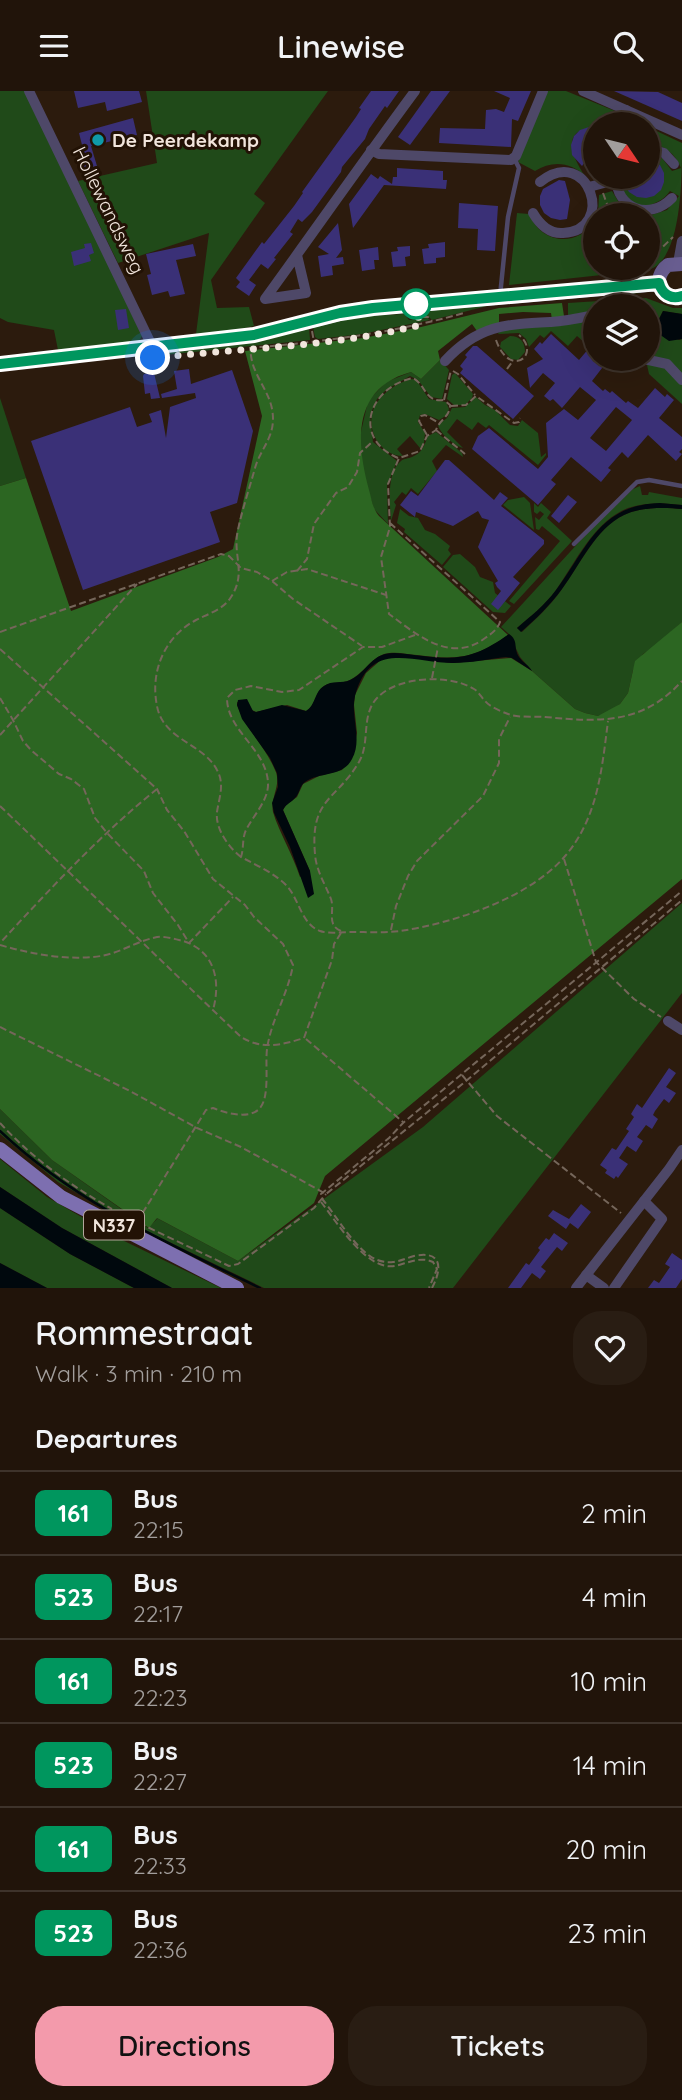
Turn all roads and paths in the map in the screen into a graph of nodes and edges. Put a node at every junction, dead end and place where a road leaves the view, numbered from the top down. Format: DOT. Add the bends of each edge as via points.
graph roads {
  1 [pos="29,91"];
  2 [pos="415,91"];
  3 [pos="543,91"];
  4 [pos="583,91"];
  5 [pos="626,110"];
  6 [pos="682,135"];
  7 [pos="371,150"];
  8 [pos="660,152"];
  9 [pos="514,158"];
  10 [pos="674,164"];
  11 [pos="583,180"];
  12 [pos="540,182"];
  13 [pos="593,189"];
  14 [pos="618,189"];
  15 [pos="672,198"];
  16 [pos="533,213"];
  17 [pos="678,239"];
  18 [pos="660,252"];
  19 [pos="297,254"];
  20 [pos="680,263"];
  21 [pos="659,283"];
  22 [pos="682,296"];
  23 [pos="499,297"];
  24 [pos="473,311"];
  25 [pos="583,318"];
  26 [pos="514,334"];
  27 [pos="500,338"];
  28 [pos="153,348"];
  29 [pos="250,348"];
  30 [pos="239,349"];
  31 [pos="445,361"];
  32 [pos="512,362"];
  33 [pos="660,362"];
  34 [pos="0,364"];
  35 [pos="507,369"];
  36 [pos="451,371"];
  37 [pos="682,380"];
  38 [pos="476,395"];
  39 [pos="444,400"];
  40 [pos="450,406"];
  41 [pos="520,418"];
  42 [pos="438,422"];
  43 [pos="436,430"];
  44 [pos="427,436"];
  45 [pos="374,440"];
  46 [pos="465,454"];
  47 [pos="399,458"];
  48 [pos="682,486"];
  49 [pos="390,523"];
  50 [pos="574,544"];
  51 [pos="241,568"];
  52 [pos="297,571"];
  53 [pos="272,581"];
  54 [pos="137,583"];
  55 [pos="387,596"];
  56 [pos="0,632"];
  57 [pos="415,635"];
  58 [pos="438,646"];
  59 [pos="363,647"];
  60 [pos="0,649"];
  61 [pos="432,678"];
  62 [pos="682,681"];
  63 [pos="42,688"];
  64 [pos="0,698"];
  65 [pos="512,715"];
  66 [pos="13,720"];
  67 [pos="608,721"];
  68 [pos="0,735"];
  69 [pos="157,789"];
  70 [pos="0,806"];
  71 [pos="107,833"];
  72 [pos="241,857"];
  73 [pos="564,857"];
  74 [pos="68,870"];
  75 [pos="682,891"];
  76 [pos="234,896"];
  77 [pos="682,900"];
  78 [pos="342,932"];
  79 [pos="391,932"];
  80 [pos="142,943"];
  81 [pos="0,944"];
  82 [pos="596,963"];
  83 [pos="601,967"];
  84 [pos="213,1011"];
  85 [pos="668,1021"];
  86 [pos="0,1027"];
  87 [pos="682,1030"];
  88 [pos="304,1038"];
  89 [pos="267,1046"];
  90 [pos="461,1075"];
  91 [pos="466,1081"];
  92 [pos="0,1123"];
  93 [pos="403,1123"];
  94 [pos="197,1128"];
  95 [pos="0,1149"];
  96 [pos="682,1150"];
  97 [pos="325,1193"];
  98 [pos="321,1199"];
  99 [pos="644,1201"];
  100 [pos="113,1210"];
  101 [pos="130,1219"];
  102 [pos="629,1219"];
  103 [pos="137,1222"];
  104 [pos="586,1275"];
  105 [pos="237,1288"];
  106 [pos="430,1288"];
  107 [pos="576,1288"];
  108 [pos="604,1288"];
  109 [pos="614,1288"];
  1 -- 28 [label="street, Hollewandsweg"];
  2 -- 7 [label="street"];
  3 -- 9 [label="street"];
  4 -- 5 [label="street"];
  5 -- 6 [label="street"];
  7 -- 9 [label="street"];
  7 -- 19 [label="street"];
  8 -- 10 [label="street"];
  9 -- 23 [label="lane" via="519,168"];
  11 -- 12 [label="street" via="565,172 548,175"];
  13 -- 16 [label="street" via="592,211 575,231 548,230"];
  14 -- 15 [label="street" via="625,203 639,210 660,208"];
  17 -- 18 [label="path"];
  17 -- 20 [label="street"];
  19 -- 19 [label="street" via="306,293 265,299 289,266"];
  20 -- 21 [label="main road" via="663,268"];
  21 -- 22 [label="main road" via="665,294"];
  21 -- 23 [label="main road"];
  23 -- 28 [label="main road" via="356,310 254,335"];
  24 -- 29 [label="path" via="362,336"];
  25 -- 31 [label="street" via="495,327 469,339"];
  26 -- 32 [label="path" via="522,337 527,347 521,360"];
  27 -- 32 [label="path" via="495,337 499,348"];
  28 -- 34 [label="main road"];
  29 -- 30 [label="path"];
  29 -- 51 [label="path" via="254,369 272,402 273,420 237,536"];
  31 -- 36 [label="path"];
  32 -- 35 [label="path"];
  33 -- 37 [label="street"];
  36 -- 38 [label="path"];
  36 -- 39 [label="path"];
  38 -- 40 [label="path" via="466,405"];
  38 -- 41 [label="path" via="514,423"];
  39 -- 40 [label="path"];
  39 -- 45 [label="path" via="430,398 415,378 395,384 372,408"];
  40 -- 42 [label="path" via="447,416"];
  42 -- 43 [label="path"];
  42 -- 44 [label="path" via="421,417"];
  43 -- 44 [label="path"];
  43 -- 46 [label="path"];
  44 -- 47 [label="path" via="420,451"];
  45 -- 47 [label="path"];
  45 -- 52 [label="path" via="360,453 358,472 348,487 336,493 314,524 307,559"];
  47 -- 49 [label="path" via="388,484"];
  48 -- 50 [label="lane" via="637,482"];
  49 -- 55 [label="path" via="382,557"];
  49 -- 58 [label="path" via="500,622 494,632 474,645"];
  51 -- 53 [label="path"];
  51 -- 54 [label="path" via="220,554"];
  51 -- 72 [label="path" via="231,599 181,632 163,654 154,680 157,707 168,729 217,770 222,788 216,815 221,833"];
  52 -- 53 [label="path"];
  52 -- 55 [label="path" via="307,569"];
  53 -- 59 [label="path"];
  54 -- 56 [label="path"];
  54 -- 63 [label="path"];
  55 -- 57 [label="path" via="388,614"];
  57 -- 58 [label="path"];
  57 -- 59 [label="path" via="382,647"];
  58 -- 61 [label="path"];
  59 -- 72 [label="path" via="299,690 251,686 235,690 228,698 227,711 262,761 268,786 247,829"];
  60 -- 63 [label="path"];
  61 -- 65 [label="path" via="473,688 490,705"];
  61 -- 78 [label="path" via="379,695 370,708 359,761 316,820 316,859 332,902 331,921"];
  62 -- 67 [label="path" via="656,705"];
  63 -- 66 [label="path"];
  63 -- 69 [label="path"];
  64 -- 66 [label="path"];
  65 -- 67 [label="path"];
  65 -- 79 [label="path" via="499,739 499,763 483,796 417,861 396,906"];
  66 -- 68 [label="path"];
  66 -- 71 [label="path" via="31,750 84,789 95,818"];
  67 -- 73 [label="path" via="597,797"];
  69 -- 71 [label="path"];
  69 -- 76 [label="path" via="213,879"];
  70 -- 74 [label="path"];
  71 -- 74 [label="path"];
  71 -- 76 [label="path" via="144,871 153,893 189,943"];
  72 -- 78 [label="path" via="287,887 306,920 320,932"];
  73 -- 79 [label="path" via="548,874 503,901 435,924"];
  73 -- 82 [label="path"];
  74 -- 80 [label="path"];
  74 -- 81 [label="path"];
  75 -- 82 [label="path"];
  76 -- 89 [label="path" via="283,944 293,965"];
  77 -- 83 [label="path"];
  78 -- 79 [label="path"];
  78 -- 88 [label="path"];
  80 -- 81 [label="path" via="107,955 77,957"];
  80 -- 84 [label="path"];
  80 -- 84 [label="path" via="158,937 172,939 187,942 208,956 217,981"];
  82 -- 83 [label="path"];
  82 -- 90 [label="path"];
  83 -- 85 [label="path" via="634,999"];
  83 -- 91 [label="path"];
  84 -- 89 [label="path" via="248,1042"];
  85 -- 87 [label="street"];
  86 -- 94 [label="path"];
  88 -- 89 [label="path"];
  88 -- 93 [label="path"];
  89 -- 94 [label="path" via="261,1107 247,1114 206,1110"];
  90 -- 91 [label="path"];
  90 -- 93 [label="path"];
  91 -- 97 [label="path"];
  91 -- 102 [label="path" via="498,1116"];
  92 -- 100 [label="path" via="18,1143 81,1192"];
  93 -- 97 [label="path"];
  94 -- 97 [label="path"];
  94 -- 103 [label="path"];
  95 -- 105 [label="main road, N337" via="61,1197"];
  96 -- 99 [label="street"];
  97 -- 98 [label="path"];
  98 -- 103 [label="path" via="238,1264 229,1266"];
  98 -- 106 [label="path" via="373,1258 390,1262 418,1255 434,1258 440,1271"];
  99 -- 102 [label="street"];
  99 -- 109 [label="street" via="662,1219"];
  101 -- 103 [label="path"];
  102 -- 104 [label="street"];
  104 -- 107 [label="street"];
  104 -- 108 [label="street"];
}
